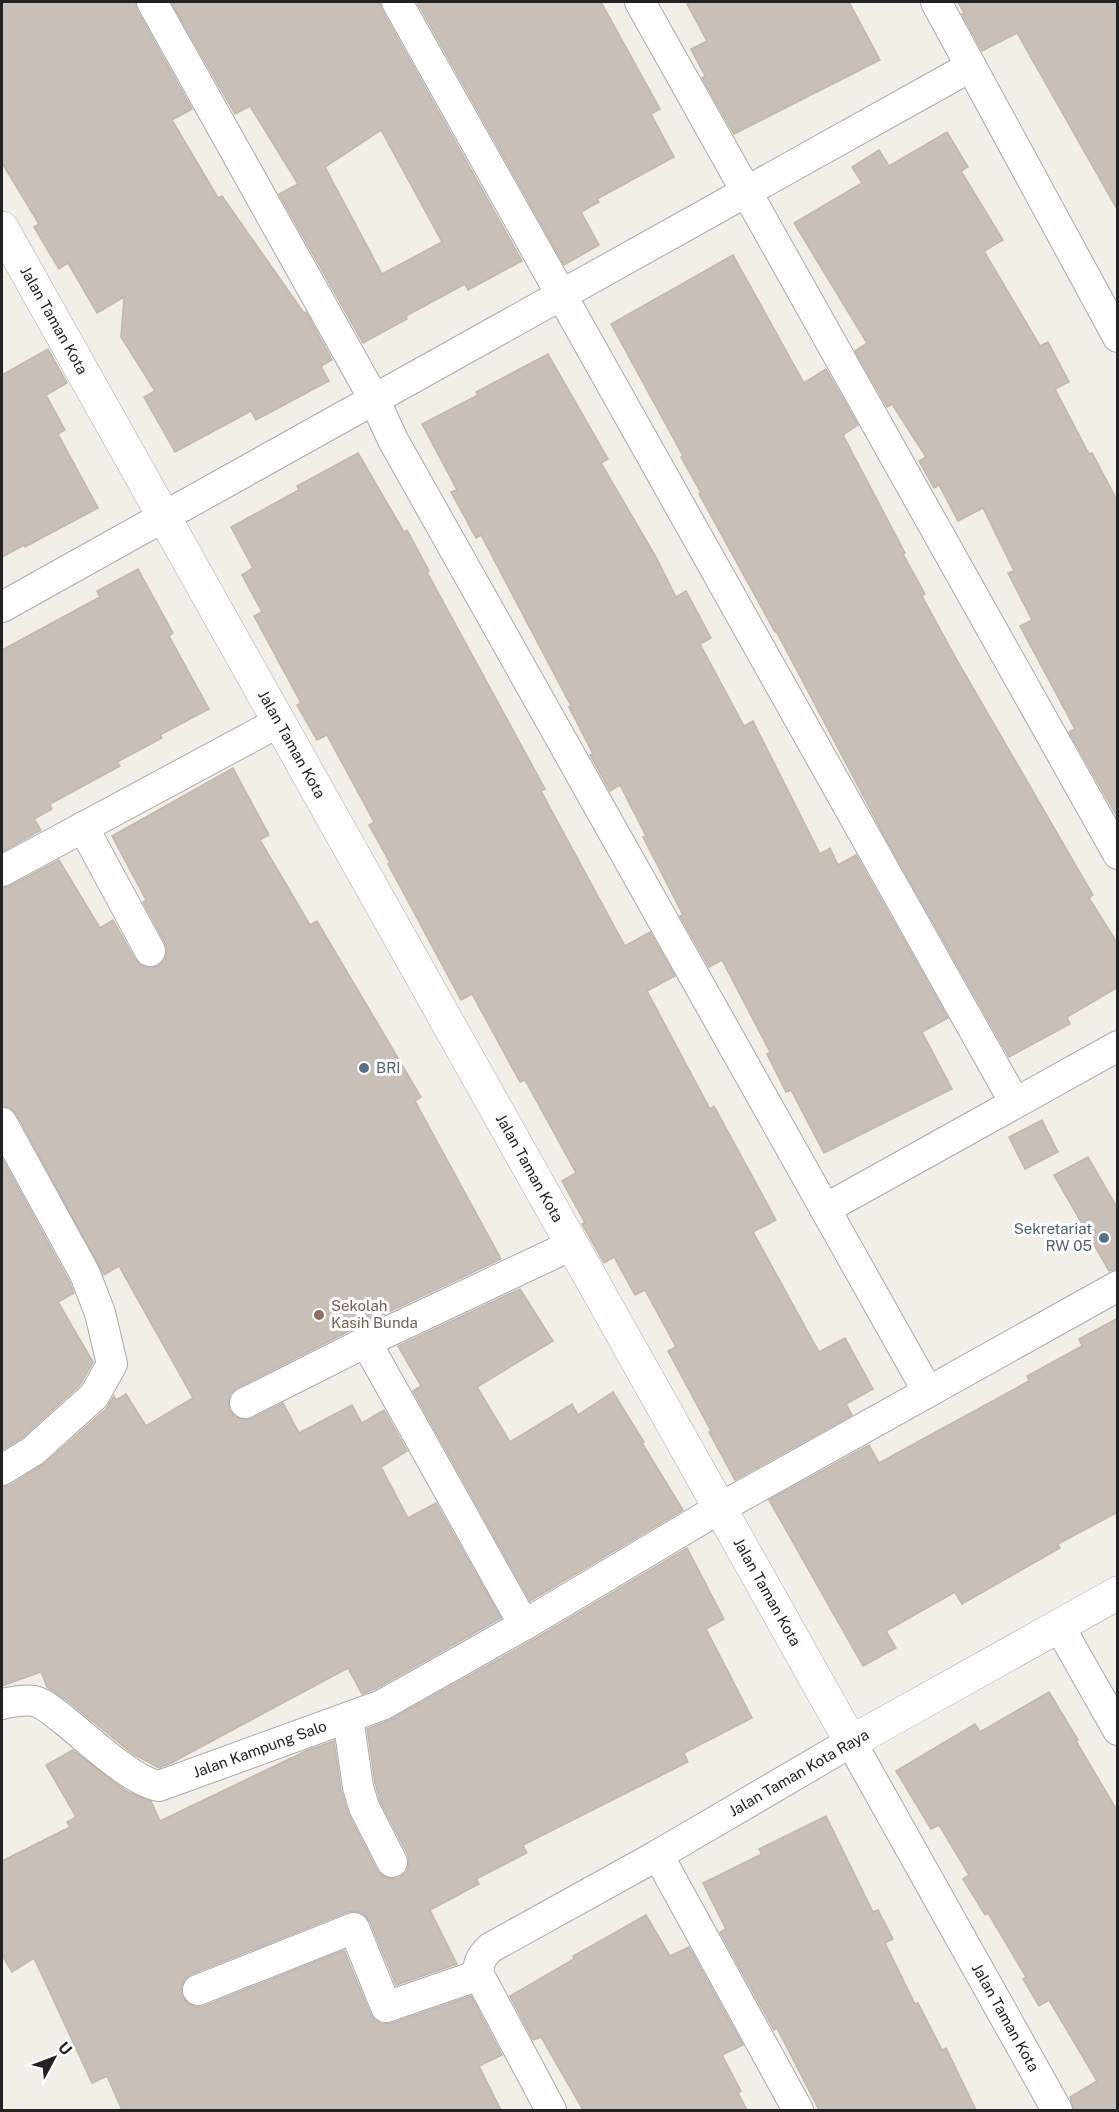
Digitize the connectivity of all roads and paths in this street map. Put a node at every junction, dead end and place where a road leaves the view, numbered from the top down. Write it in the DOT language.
graph roads {
  1 [pos="152,2"];
  2 [pos="397,2"];
  3 [pos="640,2"];
  4 [pos="936,2"];
  5 [pos="970,67"];
  6 [pos="746,192"];
  7 [pos="2,228"];
  8 [pos="562,295"];
  9 [pos="1118,337"];
  10 [pos="374,399"];
  11 [pos="164,517"];
  12 [pos="2,608"];
  13 [pos="279,722"];
  14 [pos="83,827"];
  15 [pos="1118,854"];
  16 [pos="2,871"];
  17 [pos="150,951"];
  18 [pos="1118,1046"];
  19 [pos="1016,1103"];
  20 [pos="2,1123"];
  21 [pos="825,1209"];
  22 [pos="572,1245"];
  23 [pos="1118,1286"];
  24 [pos="366,1342"];
  25 [pos="928,1392"];
  26 [pos="244,1404"];
  27 [pos="2,1470"];
  28 [pos="720,1508"];
  29 [pos="1118,1593"];
  30 [pos="524,1625"];
  31 [pos="1059,1626"];
  32 [pos="2,1704"];
  33 [pos="348,1718"];
  34 [pos="1118,1730"];
  35 [pos="851,1742"];
  36 [pos="658,1855"];
  37 [pos="392,1862"];
  38 [pos="481,1965"];
  39 [pos="198,1990"];
  40 [pos="551,2110"];
  41 [pos="798,2110"];
  42 [pos="1058,2110"];
  1 -- 10 [label="street"];
  2 -- 8 [label="street"];
  3 -- 6 [label="street"];
  4 -- 5 [label="street"];
  5 -- 6 [label="street"];
  5 -- 9 [label="street"];
  6 -- 8 [label="street"];
  6 -- 15 [label="street"];
  7 -- 11 [label="street, Jalan Taman Kota"];
  8 -- 10 [label="street"];
  8 -- 19 [label="street"];
  10 -- 11 [label="street"];
  10 -- 21 [label="street"];
  11 -- 12 [label="street"];
  11 -- 13 [label="street, Jalan Taman Kota"];
  13 -- 14 [label="street"];
  13 -- 22 [label="street, Jalan Taman Kota"];
  14 -- 16 [label="street"];
  14 -- 17 [label="street"];
  18 -- 19 [label="street"];
  19 -- 21 [label="street"];
  20 -- 27 [label="street"];
  21 -- 25 [label="street"];
  22 -- 24 [label="street"];
  22 -- 28 [label="street, Jalan Taman Kota"];
  23 -- 25 [label="street, Jalan Kampung Salo"];
  24 -- 26 [label="street"];
  24 -- 30 [label="street"];
  25 -- 28 [label="street, Jalan Kampung Salo"];
  28 -- 30 [label="street, Jalan Kampung Salo"];
  28 -- 35 [label="street, Jalan Taman Kota"];
  29 -- 31 [label="street, Jalan Taman Kota Raya"];
  30 -- 33 [label="street, Jalan Kampung Salo"];
  31 -- 34 [label="street"];
  31 -- 35 [label="street, Jalan Taman Kota Raya"];
  32 -- 33 [label="street, Jalan Kampung Salo"];
  33 -- 37 [label="street"];
  35 -- 36 [label="street, Jalan Taman Kota Raya"];
  35 -- 42 [label="street, Jalan Taman Kota"];
  36 -- 38 [label="street, Jalan Taman Kota Raya"];
  36 -- 41 [label="street"];
  38 -- 39 [label="street, Jalan Taman Kota Raya"];
  38 -- 40 [label="street"];
}
